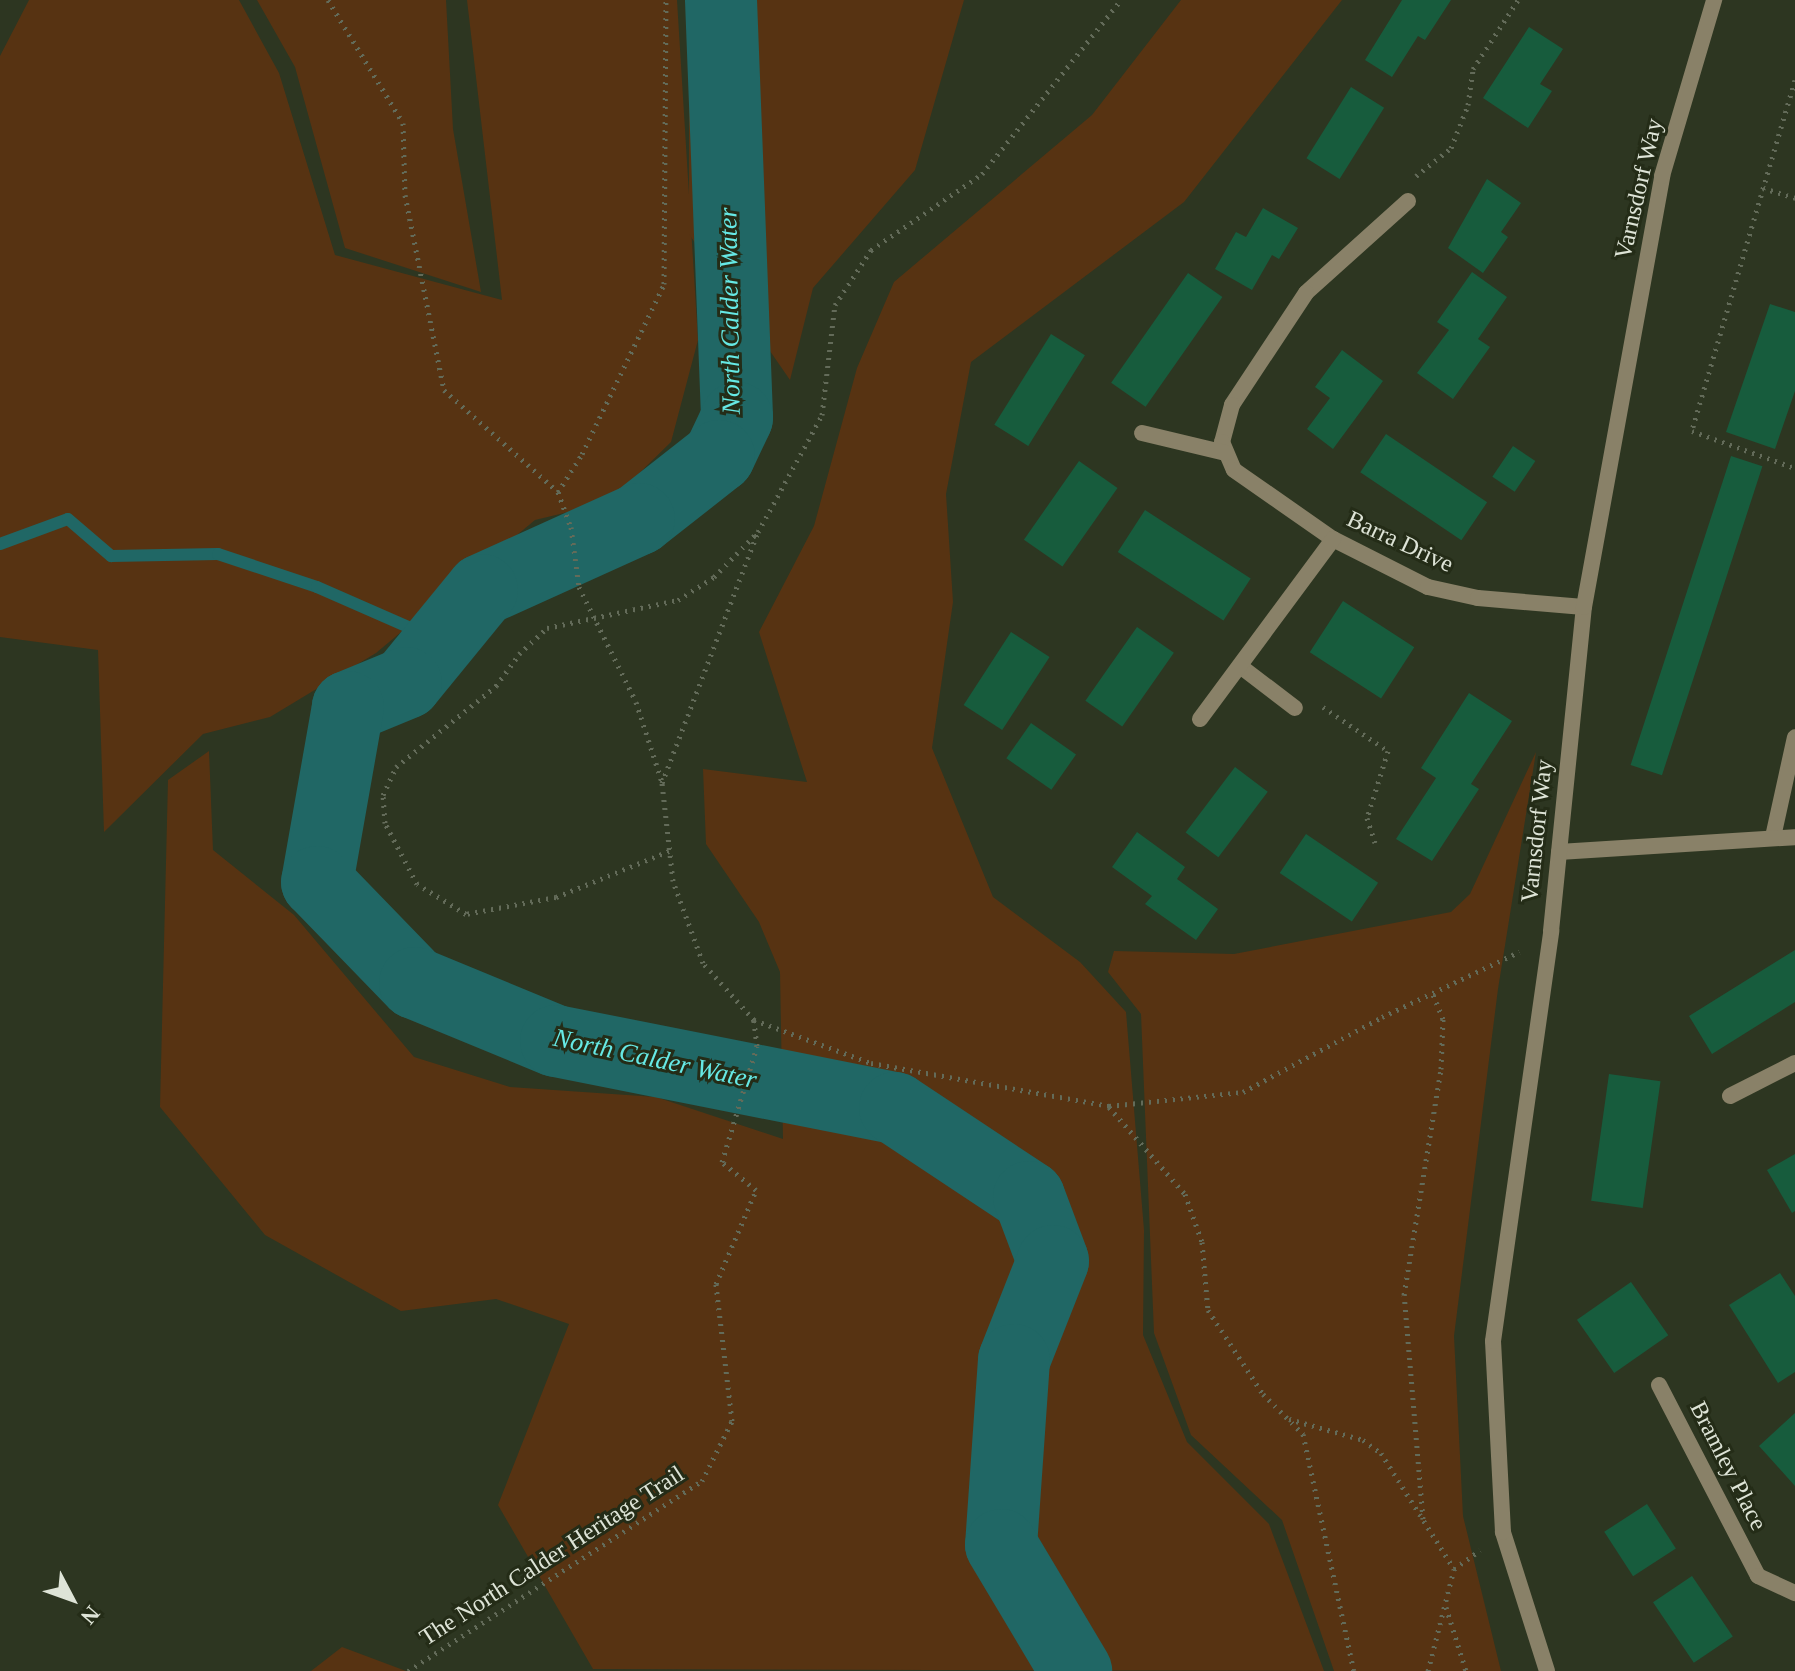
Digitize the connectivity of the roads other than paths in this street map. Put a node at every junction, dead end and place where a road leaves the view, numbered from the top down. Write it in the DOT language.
graph roads {
  1 [pos="1714,0"];
  2 [pos="1408,201"];
  3 [pos="1142,433"];
  4 [pos="1226,453"];
  5 [pos="1333,539"];
  6 [pos="1584,607"];
  7 [pos="1240,666"];
  8 [pos="1295,708"];
  9 [pos="1200,719"];
  10 [pos="1795,737"];
  11 [pos="1773,837"];
  12 [pos="1795,837"];
  13 [pos="1559,852"];
  14 [pos="1795,1063"];
  15 [pos="1730,1096"];
  16 [pos="1659,1385"];
  17 [pos="1795,1593"];
  18 [pos="1547,1671"];
  1 -- 6 [label="street, Varnsdorf Way"];
  2 -- 4 [label="street"];
  3 -- 4 [label="street"];
  4 -- 5 [label="street, Barra Drive"];
  5 -- 6 [label="street, Barra Drive"];
  5 -- 7 [label="street"];
  6 -- 13 [label="street, Varnsdorf Way"];
  7 -- 8 [label="street"];
  7 -- 9 [label="street"];
  10 -- 11 [label="street"];
  11 -- 12 [label="street"];
  11 -- 13 [label="street"];
  13 -- 18 [label="street, Varnsdorf Way"];
  14 -- 15 [label="street"];
  16 -- 17 [label="street, Bramley Place"];
}
